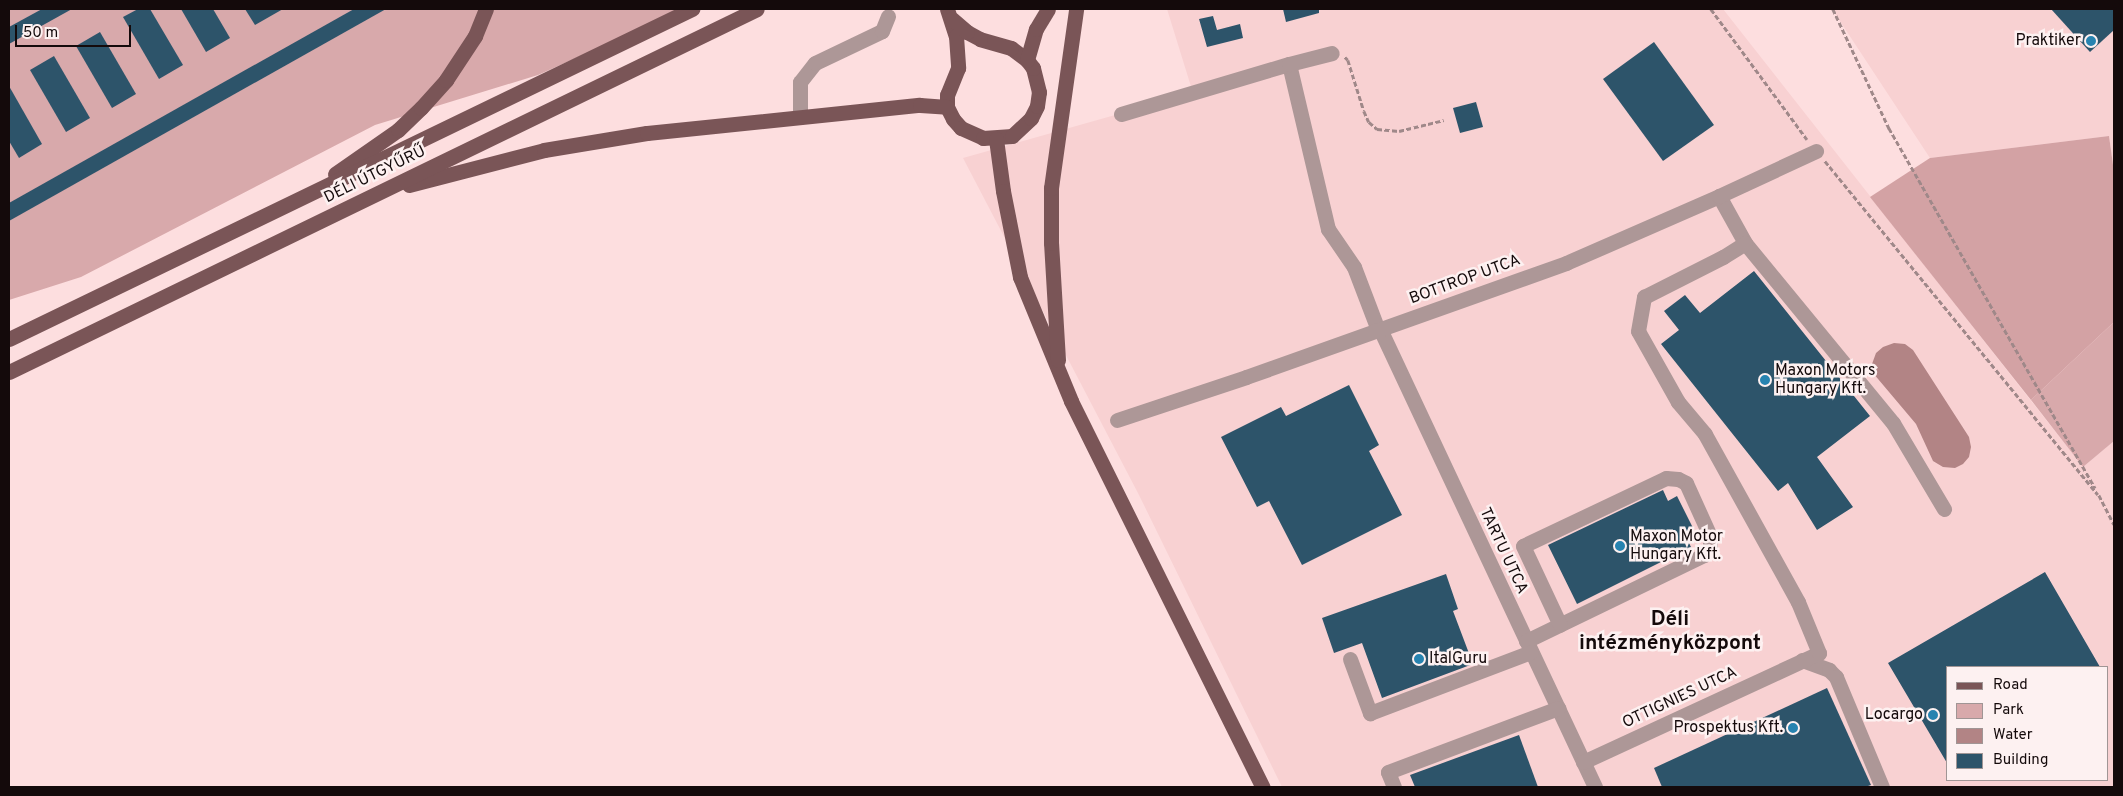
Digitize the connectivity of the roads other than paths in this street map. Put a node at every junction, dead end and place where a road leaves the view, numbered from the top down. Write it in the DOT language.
graph roads {
  1 [pos="486,9"];
  2 [pos="692,9"];
  3 [pos="758,9"];
  4 [pos="1048,9"];
  5 [pos="1076,9"];
  6 [pos="949,14"];
  7 [pos="888,16"];
  8 [pos="1332,53"];
  9 [pos="1027,60"];
  10 [pos="1289,64"];
  11 [pos="947,107"];
  12 [pos="1121,114"];
  13 [pos="800,117"];
  14 [pos="996,139"];
  15 [pos="1816,151"];
  16 [pos="307,194"];
  17 [pos="375,194"];
  18 [pos="1719,196"];
  19 [pos="1745,243"];
  20 [pos="1379,330"];
  21 [pos="9,339"];
  22 [pos="1059,369"];
  23 [pos="9,372"];
  24 [pos="1117,420"];
  25 [pos="1944,509"];
  26 [pos="1560,625"];
  27 [pos="1529,647"];
  28 [pos="1350,659"];
  29 [pos="1802,660"];
  30 [pos="1558,708"];
  31 [pos="1583,762"];
  32 [pos="1263,787"];
  33 [pos="1394,787"];
  34 [pos="1595,787"];
  35 [pos="1882,787"];
  1 -- 16 [label="main road"];
  2 -- 16 [label="main road, DÉLI ÚTGYŰRŰ"];
  3 -- 17 [label="main road, DÉLI ÚTGYŰRŰ"];
  4 -- 9 [label="main road"];
  5 -- 22 [label="main road"];
  6 -- 9 [label="main road"];
  6 -- 11 [label="main road"];
  7 -- 13 [label="street"];
  8 -- 10 [label="street"];
  9 -- 14 [label="main road"];
  10 -- 12 [label="street"];
  10 -- 20 [label="street, TARTU UTCA"];
  11 -- 13 [label="main road"];
  11 -- 14 [label="main road"];
  13 -- 17 [label="main road"];
  14 -- 22 [label="main road"];
  15 -- 18 [label="street, BOTTROP UTCA"];
  16 -- 21 [label="main road, DÉLI ÚTGYŰRŰ"];
  17 -- 23 [label="main road, DÉLI ÚTGYŰRŰ"];
  18 -- 19 [label="street"];
  18 -- 20 [label="street, BOTTROP UTCA"];
  19 -- 25 [label="street"];
  19 -- 29 [label="street, OTTIGNIES UTCA"];
  20 -- 24 [label="street, BOTTROP UTCA"];
  20 -- 27 [label="street, TARTU UTCA"];
  22 -- 32 [label="main road"];
  26 -- 26 [label="street"];
  26 -- 27 [label="street"];
  27 -- 28 [label="street"];
  27 -- 30 [label="street, TARTU UTCA"];
  29 -- 31 [label="street, OTTIGNIES UTCA"];
  29 -- 35 [label="street"];
  30 -- 31 [label="street, TARTU UTCA"];
  30 -- 33 [label="street"];
  31 -- 34 [label="street, TARTU UTCA"];
}
